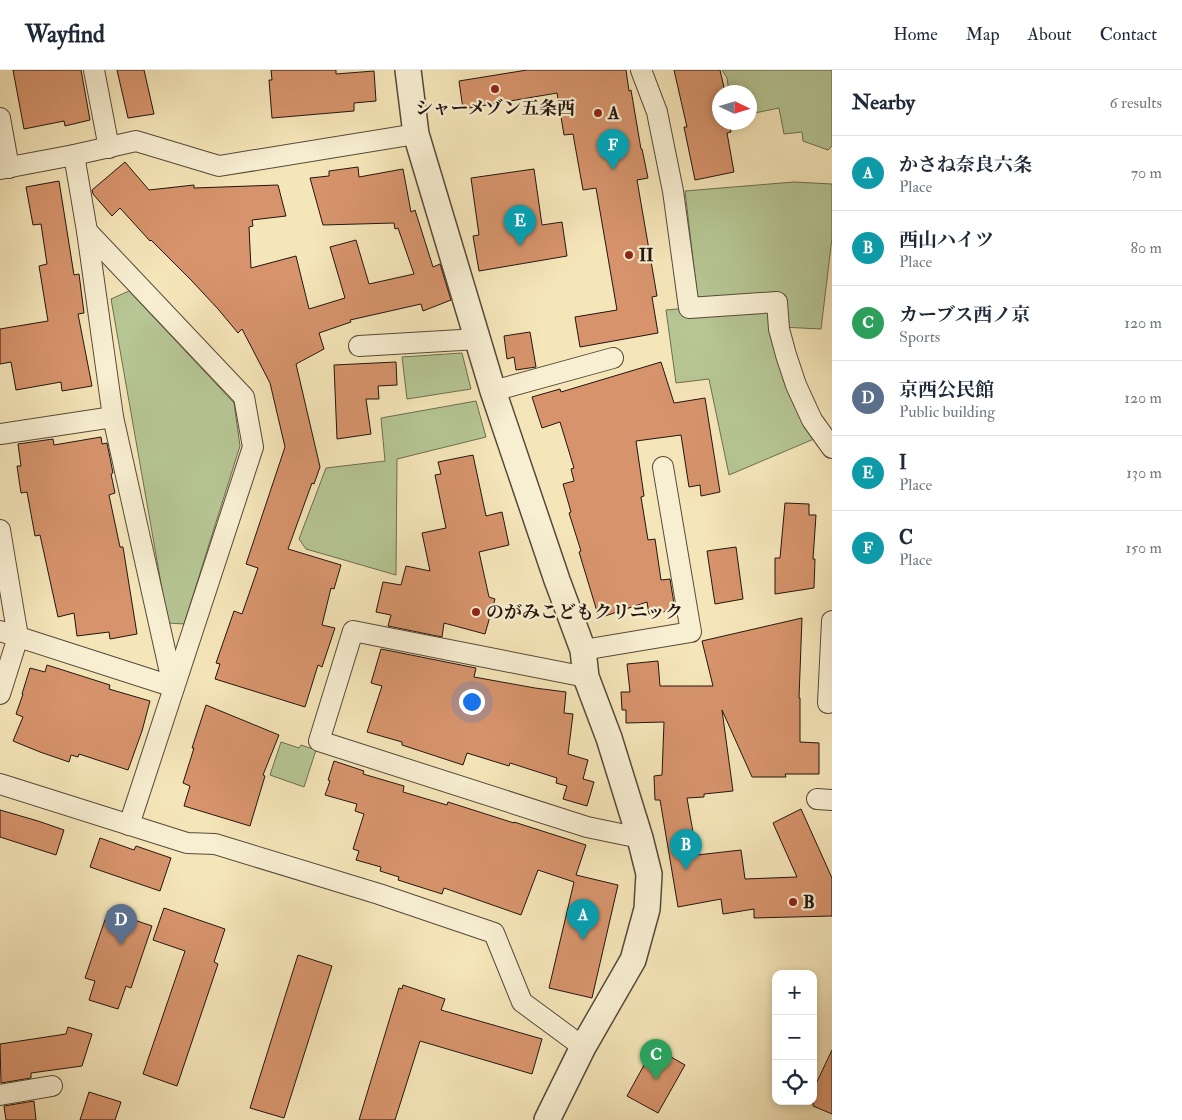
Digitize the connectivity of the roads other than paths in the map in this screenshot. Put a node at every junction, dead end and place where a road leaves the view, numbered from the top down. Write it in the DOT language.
graph roads {
  1 [pos="94,70"];
  2 [pos="408,70"];
  3 [pos="641,70"];
  4 [pos="0,118"];
  5 [pos="416,134"];
  6 [pos="109,148"];
  7 [pos="74,155"];
  8 [pos="5,169"];
  9 [pos="87,231"];
  10 [pos="478,339"];
  11 [pos="359,346"];
  12 [pos="613,358"];
  13 [pos="493,391"];
  14 [pos="113,417"];
  15 [pos="0,434"];
  16 [pos="832,448"];
  17 [pos="663,467"];
  18 [pos="0,530"];
  19 [pos="832,621"];
  20 [pos="9,634"];
  21 [pos="583,650"];
  22 [pos="586,677"];
  23 [pos="174,687"];
  24 [pos="0,694"];
  25 [pos="828,703"];
  26 [pos="0,784"];
  27 [pos="128,825"];
  28 [pos="640,838"];
  29 [pos="583,1047"];
  30 [pos="52,1086"];
  31 [pos="0,1095"];
  32 [pos="547,1120"];
  1 -- 6 [label="street"];
  2 -- 5 [label="street"];
  3 -- 16 [label="street"];
  4 -- 8 [label="street"];
  5 -- 6 [label="street"];
  5 -- 10 [label="street"];
  6 -- 7 [label="street"];
  7 -- 8 [label="street"];
  7 -- 9 [label="street"];
  9 -- 14 [label="street"];
  9 -- 23 [label="street"];
  10 -- 11 [label="street"];
  10 -- 13 [label="street"];
  12 -- 13 [label="street"];
  13 -- 21 [label="street"];
  14 -- 15 [label="street"];
  14 -- 23 [label="street"];
  17 -- 21 [label="street"];
  18 -- 20 [label="street"];
  19 -- 25 [label="street"];
  20 -- 23 [label="street"];
  20 -- 24 [label="street"];
  21 -- 22 [label="street"];
  22 -- 28 [label="street"];
  22 -- 28 [label="street"];
  23 -- 27 [label="street"];
  26 -- 27 [label="street"];
  27 -- 29 [label="street"];
  28 -- 29 [label="street"];
  29 -- 32 [label="street"];
  30 -- 31 [label="street"];
}
